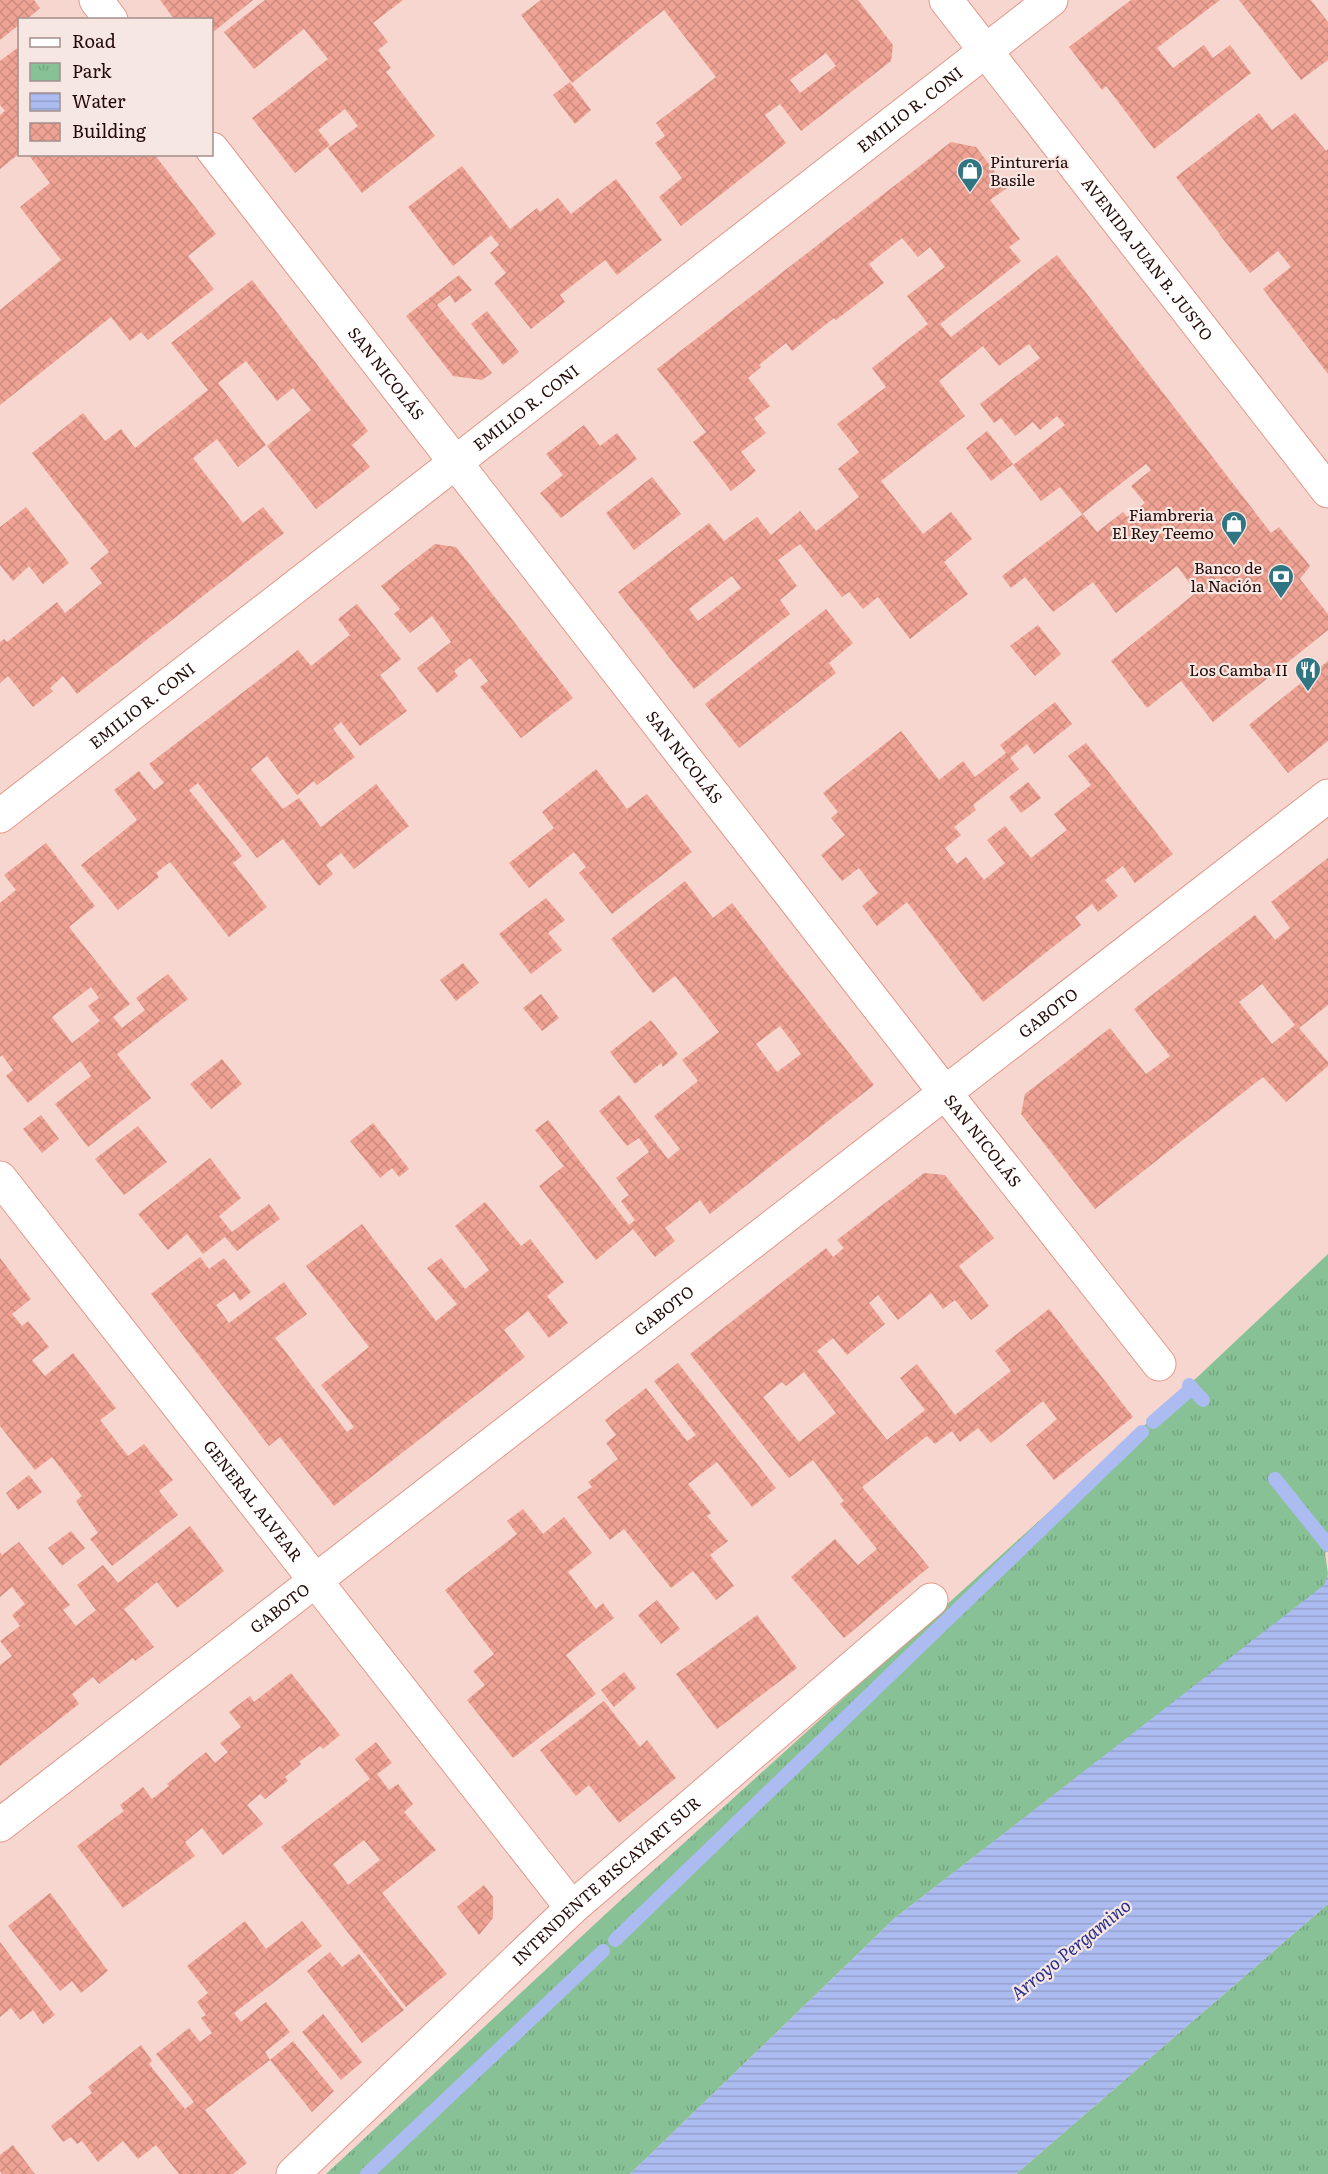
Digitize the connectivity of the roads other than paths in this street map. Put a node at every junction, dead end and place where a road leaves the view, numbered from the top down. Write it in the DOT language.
graph roads {
  1 [pos="96,0"];
  2 [pos="946,0"];
  3 [pos="1052,0"];
  4 [pos="110,18"];
  5 [pos="986,51"];
  6 [pos="213,150"];
  7 [pos="455,462"];
  8 [pos="1328,491"];
  9 [pos="1328,796"];
  10 [pos="0,816"];
  11 [pos="946,1094"];
  12 [pos="0,1178"];
  13 [pos="1159,1364"];
  14 [pos="316,1582"];
  15 [pos="930,1600"];
  16 [pos="0,1825"];
  17 [pos="572,1908"];
  18 [pos="293,2174"];
  1 -- 4 [label="street"];
  2 -- 5 [label="street, AVENIDA JUAN B. JUSTO"];
  3 -- 5 [label="street, EMILIO R. CONI"];
  5 -- 7 [label="street, EMILIO R. CONI"];
  5 -- 8 [label="street, AVENIDA JUAN B. JUSTO"];
  6 -- 7 [label="street, SAN NICOLÁS"];
  7 -- 10 [label="street, EMILIO R. CONI"];
  7 -- 11 [label="street, SAN NICOLÁS"];
  9 -- 11 [label="street, GABOTO"];
  11 -- 13 [label="street, SAN NICOLÁS"];
  11 -- 14 [label="street, GABOTO"];
  12 -- 14 [label="street, GENERAL ALVEAR"];
  14 -- 16 [label="street, GABOTO"];
  14 -- 17 [label="street, GENERAL ALVEAR"];
  15 -- 17 [label="street, INTENDENTE BISCAYART SUR"];
  17 -- 18 [label="street, INTENDENTE BISCAYART SUR"];
}
